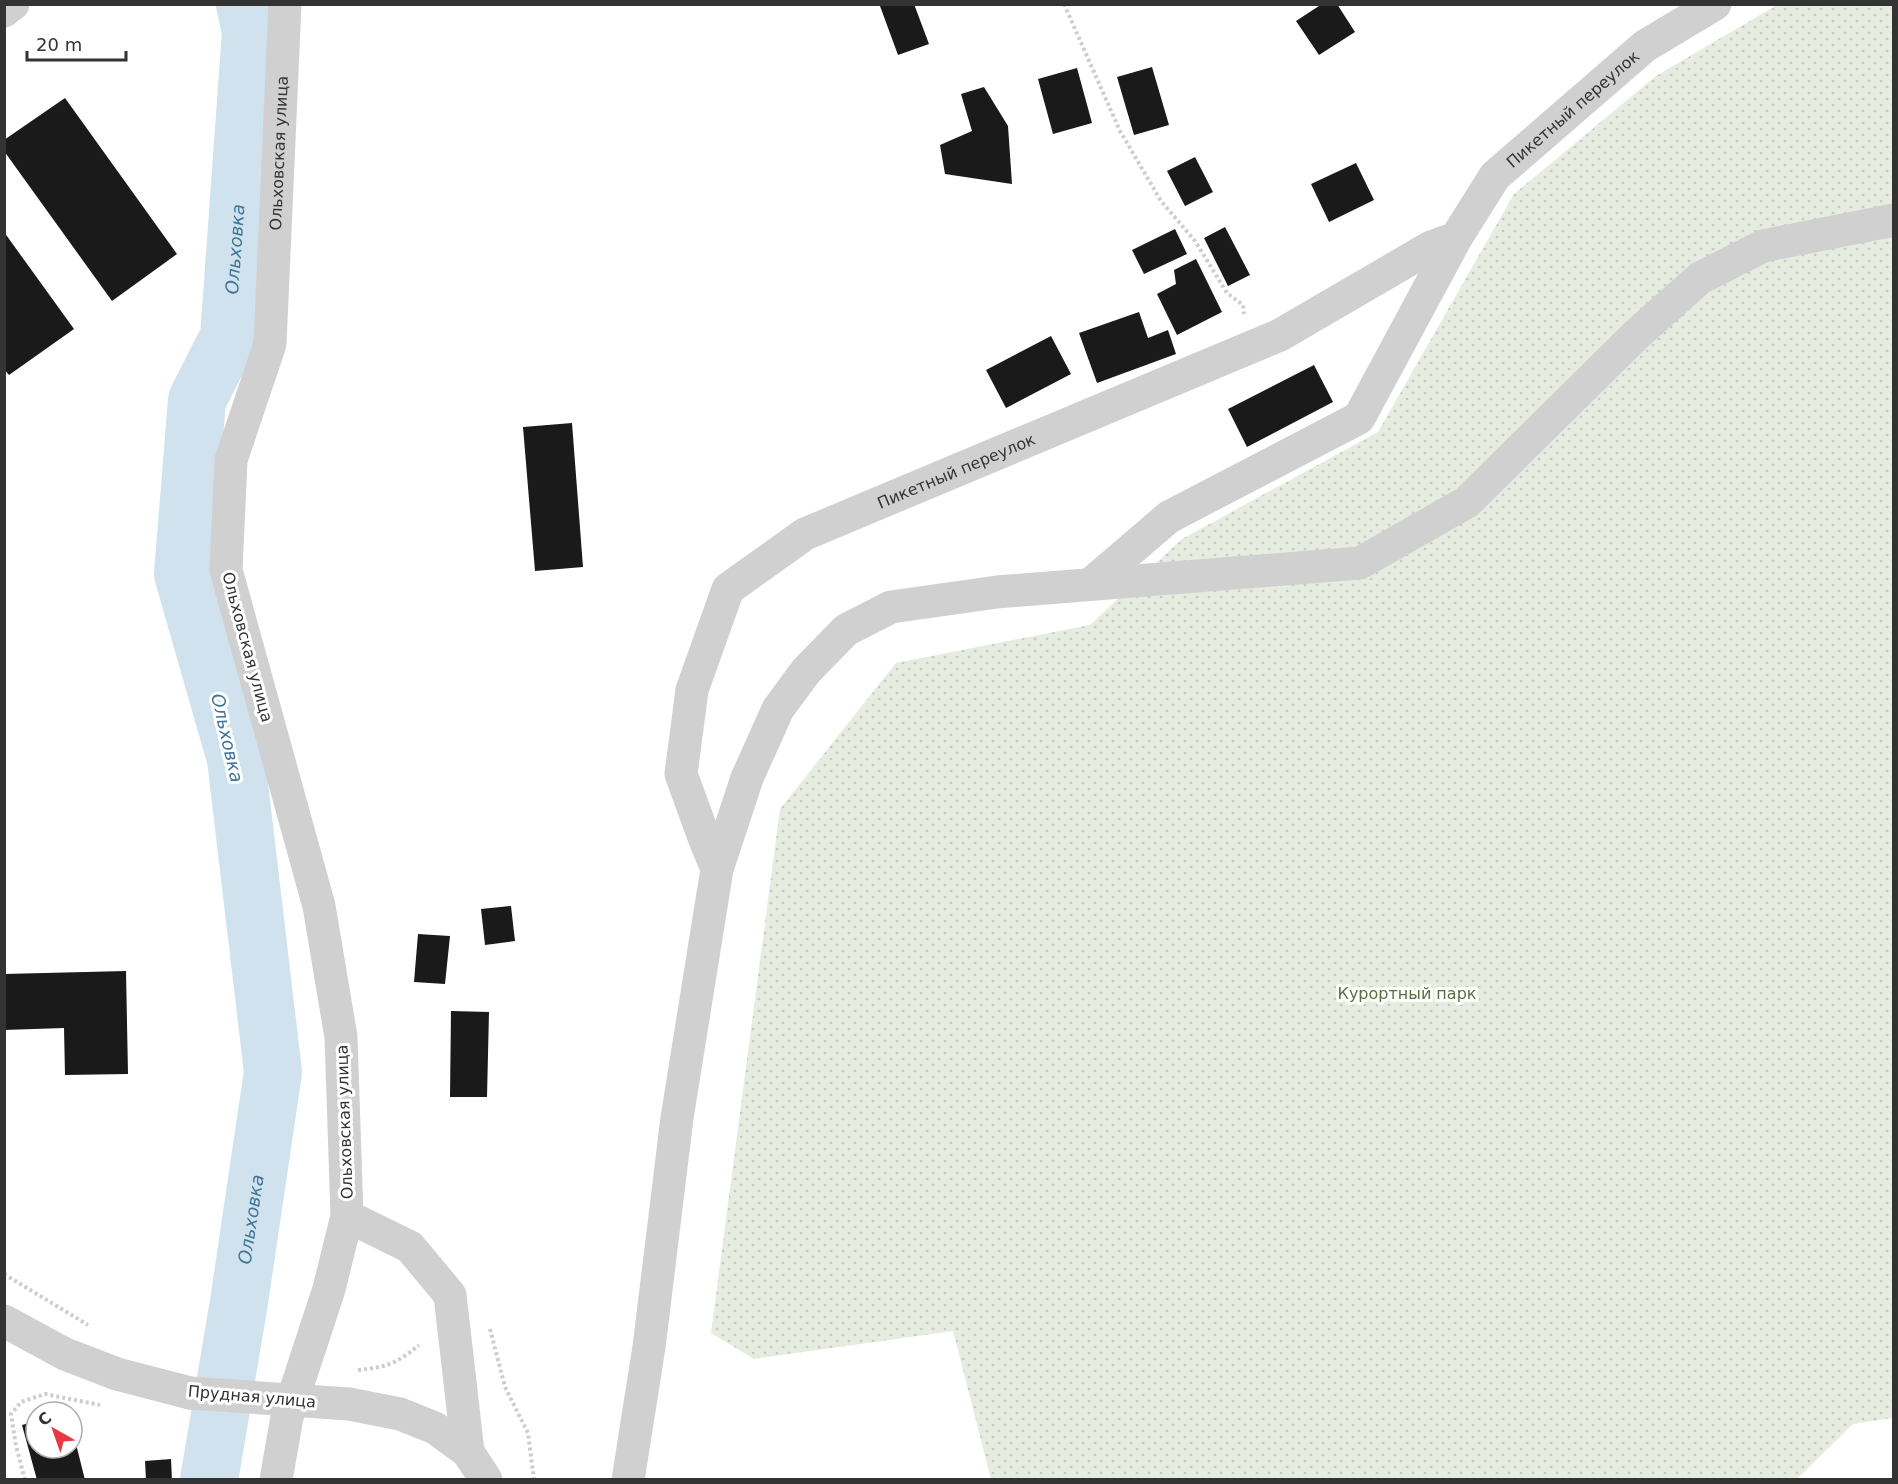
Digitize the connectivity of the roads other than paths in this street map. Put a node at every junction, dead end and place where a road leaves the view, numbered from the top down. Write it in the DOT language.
graph roads {
  1 [pos="13,4"];
  2 [pos="285,4"];
  3 [pos="1715,4"];
  4 [pos="4,11"];
  5 [pos="1893,220"];
  6 [pos="1456,238"];
  7 [pos="1092,583"];
  8 [pos="717,869"];
  9 [pos="347,1216"];
  10 [pos="4,1321"];
  11 [pos="468,1452"];
  12 [pos="276,1479"];
  13 [pos="486,1479"];
  14 [pos="628,1479"];
  1 -- 4 [label="street"];
  2 -- 9 [label="street, Ольховская улица"];
  3 -- 6 [label="street, Пикетный переулок"];
  5 -- 7 [label="street"];
  6 -- 7 [label="street, Пикетный переулок"];
  6 -- 8 [label="street, Пикетный переулок"];
  7 -- 8 [label="street"];
  8 -- 14 [label="street"];
  9 -- 11 [label="street, Ольховская улица"];
  9 -- 12 [label="street, Ольховская улица"];
  10 -- 11 [label="street, Прудная улица, bridge"];
  11 -- 13 [label="street, Прудная улица"];
}
